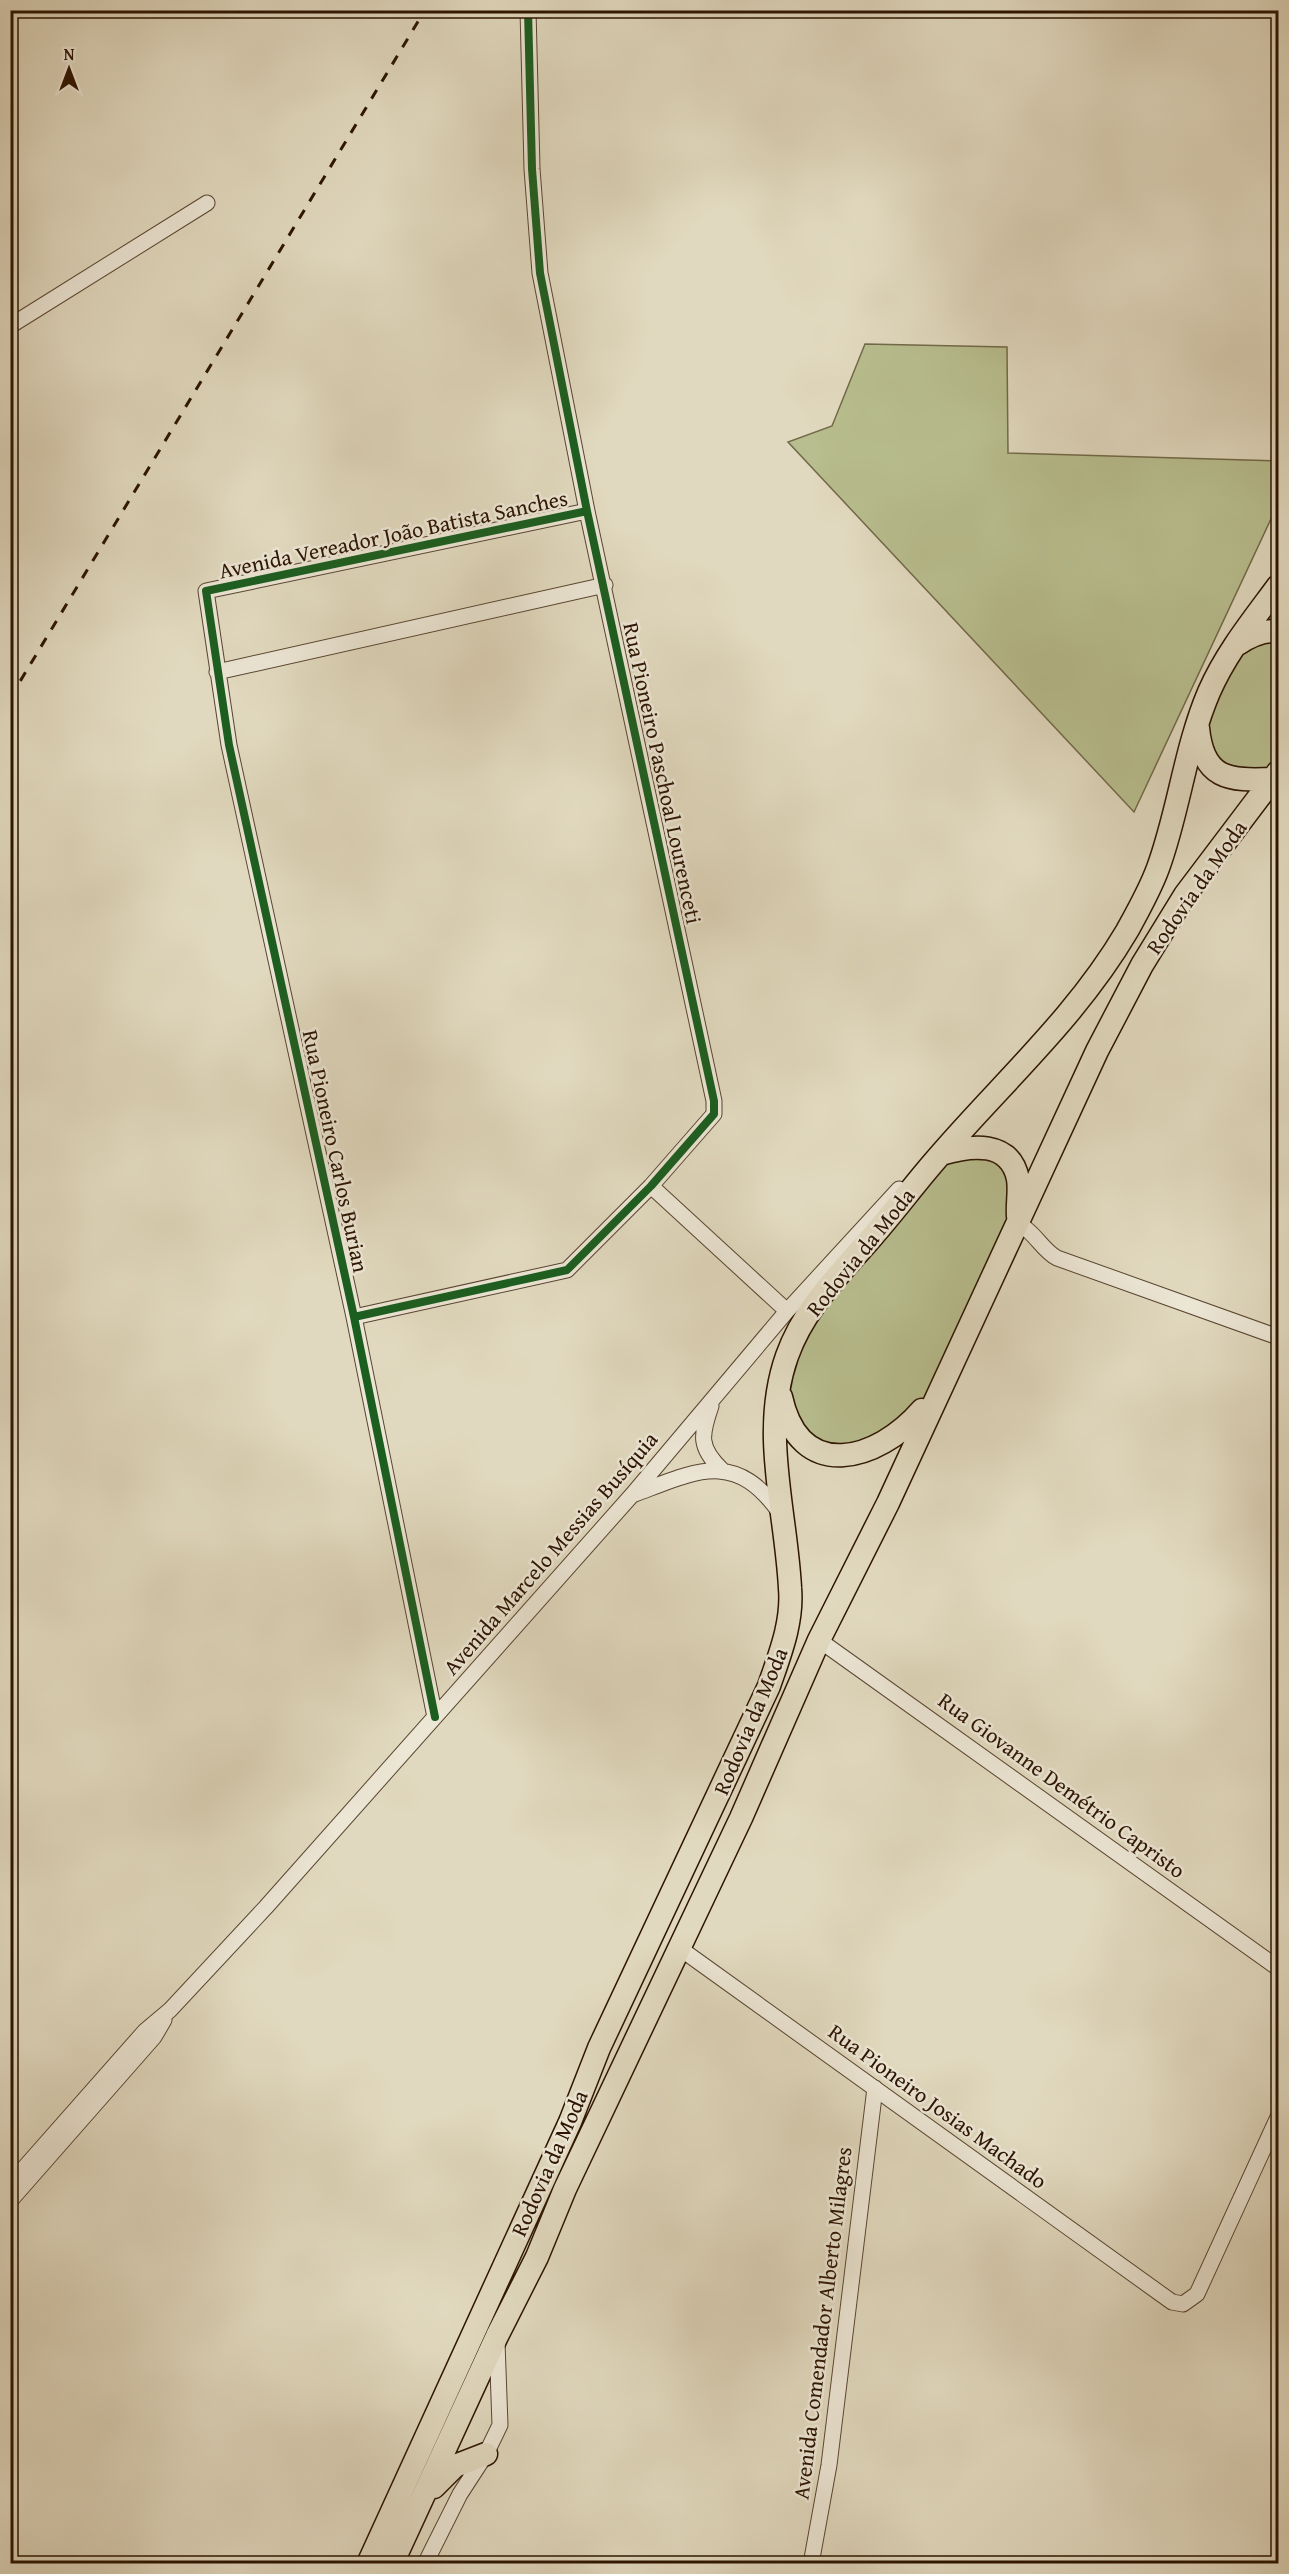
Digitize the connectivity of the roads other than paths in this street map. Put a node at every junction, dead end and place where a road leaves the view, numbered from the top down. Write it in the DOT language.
graph roads {
  1 [pos="528,10"];
  2 [pos="207,203"];
  3 [pos="10,326"];
  4 [pos="587,511"];
  5 [pos="605,585"];
  6 [pos="1278,586"];
  7 [pos="206,591"];
  8 [pos="1278,631"];
  9 [pos="1232,648"];
  10 [pos="218,672"];
  11 [pos="1197,723"];
  12 [pos="1277,775"];
  13 [pos="940,1154"];
  14 [pos="651,1186"];
  15 [pos="1019,1224"];
  16 [pos="787,1311"];
  17 [pos="354,1317"];
  18 [pos="1278,1337"];
  19 [pos="778,1383"];
  20 [pos="936,1393"];
  21 [pos="714,1398"];
  22 [pos="722,1470"];
  23 [pos="632,1495"];
  24 [pos="781,1514"];
  25 [pos="819,1640"];
  26 [pos="435,1717"];
  27 [pos="678,1947"];
  28 [pos="1278,1968"];
  29 [pos="875,2088"];
  30 [pos="1278,2117"];
  31 [pos="63,2134"];
  32 [pos="10,2184"];
  33 [pos="10,2201"];
  34 [pos="496,2336"];
  35 [pos="486,2454"];
  36 [pos="419,2505"];
  37 [pos="368,2564"];
  38 [pos="392,2564"];
  39 [pos="425,2564"];
  40 [pos="810,2564"];
  1 -- 4 [label="street, Rua Pioneiro Paschoal Lourenceti"];
  2 -- 3 [label="street"];
  4 -- 5 [label="street, Rua Pioneiro Paschoal Lourenceti"];
  4 -- 7 [label="street, Avenida Vereador João Batista Sanches"];
  5 -- 10 [label="street"];
  5 -- 14 [label="street, Rua Pioneiro Paschoal Lourenceti"];
  6 -- 9 [label="highway"];
  7 -- 10 [label="street, Rua Pioneiro Carlos Burian"];
  8 -- 9 [label="highway"];
  9 -- 11 [label="highway, Rodovia da Moda"];
  10 -- 17 [label="street, Rua Pioneiro Carlos Burian"];
  11 -- 12 [label="highway"];
  11 -- 13 [label="highway, Rodovia da Moda"];
  12 -- 15 [label="highway, Rodovia da Moda"];
  13 -- 15 [label="highway"];
  13 -- 16 [label="street, Avenida Marcelo Messias Busíquia"];
  13 -- 19 [label="highway, Rodovia da Moda"];
  14 -- 16 [label="street"];
  14 -- 17 [label="street, Rua Pioneiro Paschoal Lourenceti"];
  15 -- 18 [label="street"];
  15 -- 20 [label="highway, Rodovia da Moda"];
  16 -- 21 [label="street, Avenida Marcelo Messias Busíquia"];
  17 -- 26 [label="street, Rua Pioneiro Carlos Burian"];
  19 -- 20 [label="highway"];
  19 -- 24 [label="highway, Rodovia da Moda"];
  20 -- 25 [label="highway, Rodovia da Moda"];
  21 -- 22 [label="street"];
  21 -- 23 [label="street, Avenida Marcelo Messias Busíquia"];
  22 -- 23 [label="street"];
  22 -- 24 [label="street"];
  23 -- 26 [label="street, Avenida Marcelo Messias Busíquia"];
  24 -- 37 [label="highway, Rodovia da Moda"];
  25 -- 27 [label="highway, Rodovia da Moda"];
  25 -- 28 [label="street, Rua Giovanne Demétrio Capristo"];
  26 -- 31 [label="street, Avenida Marcelo Messias Busíquia"];
  27 -- 29 [label="street, Rua Pioneiro Josias Machado"];
  27 -- 34 [label="highway, Rodovia da Moda"];
  29 -- 30 [label="street, Rua Pioneiro Josias Machado"];
  29 -- 40 [label="street, Avenida Comendador Alberto Milagres"];
  31 -- 32 [label="street, Avenida Marcelo Messias Busíquia"];
  31 -- 33 [label="street, Avenida Marcelo Messias Busíquia"];
  34 -- 35 [label="street"];
  34 -- 36 [label="highway, Rodovia da Moda"];
  35 -- 36 [label="highway"];
  35 -- 39 [label="street"];
  36 -- 38 [label="highway, Rodovia da Moda"];
}
